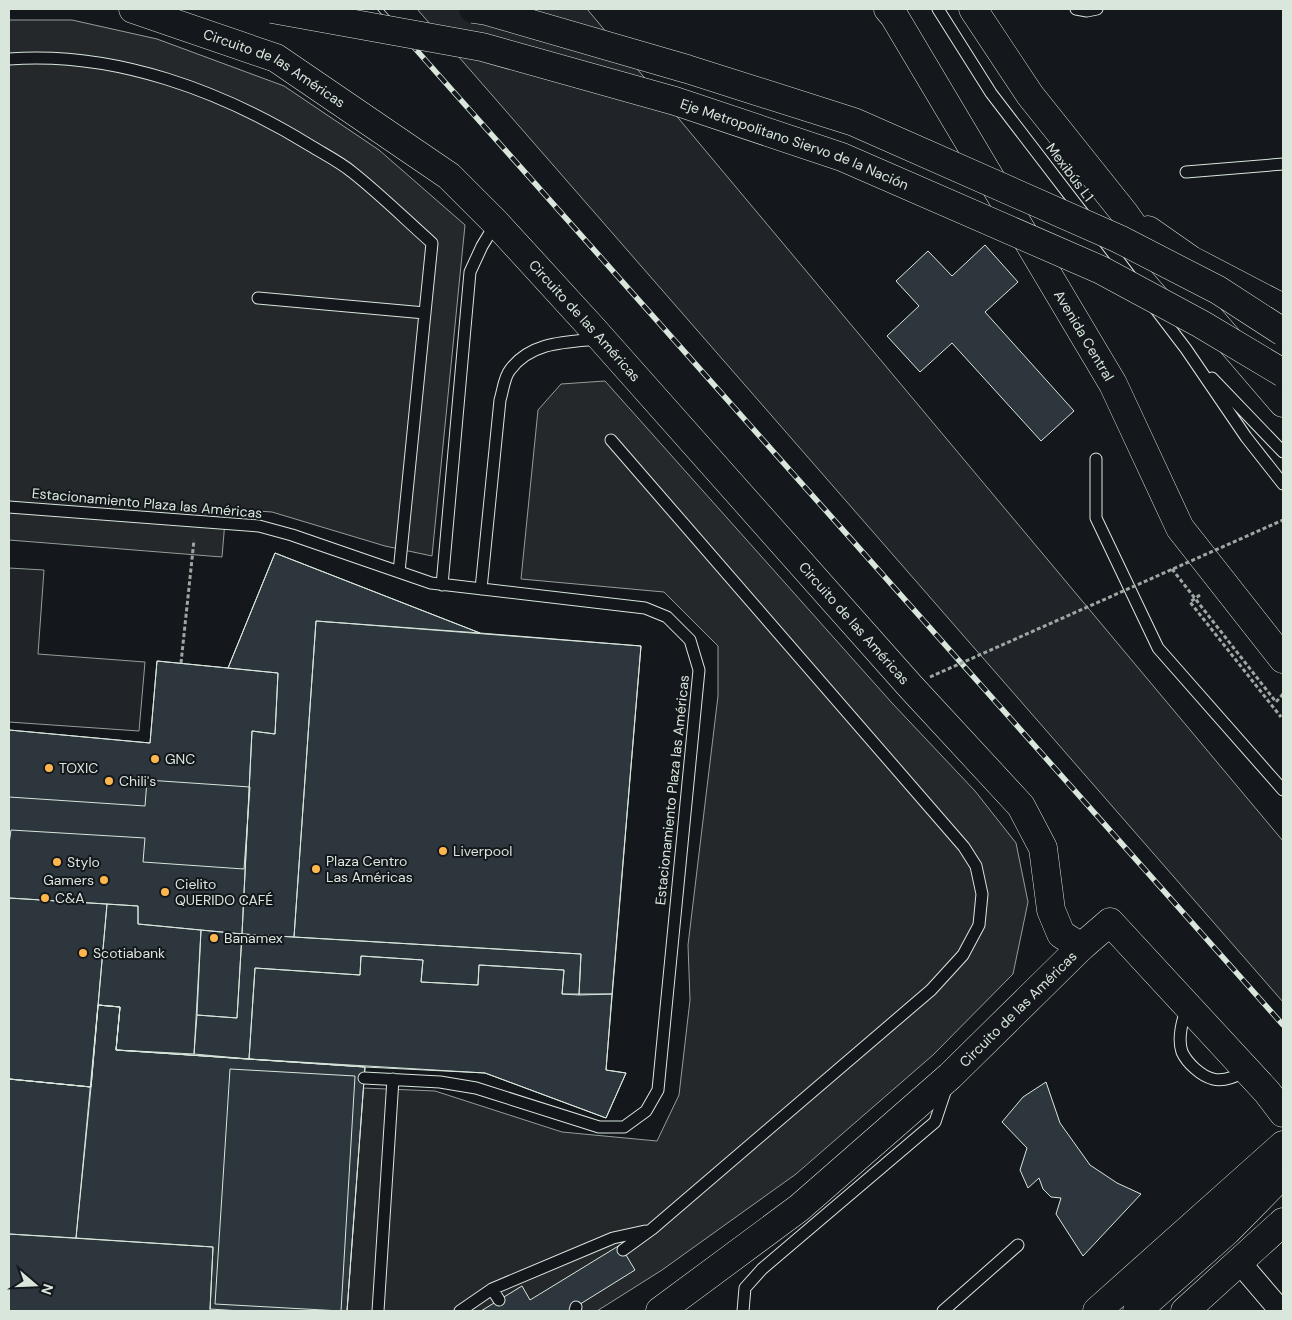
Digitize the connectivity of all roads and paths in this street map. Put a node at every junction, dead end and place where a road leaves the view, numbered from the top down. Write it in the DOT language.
graph roads {
  1 [pos="133,9"];
  2 [pos="272,9"];
  3 [pos="473,9"];
  4 [pos="888,9"];
  5 [pos="938,9"];
  6 [pos="973,9"];
  7 [pos="1076,9"];
  8 [pos="1096,9"];
  9 [pos="9,58"];
  10 [pos="1283,164"];
  11 [pos="1186,172"];
  12 [pos="1125,214"];
  13 [pos="496,223"];
  14 [pos="258,298"];
  15 [pos="1283,308"];
  16 [pos="425,312"];
  17 [pos="1283,332"];
  18 [pos="602,339"];
  19 [pos="1186,349"];
  20 [pos="1283,357"];
  21 [pos="1270,372"];
  22 [pos="1283,403"];
  23 [pos="611,440"];
  24 [pos="1283,452"];
  25 [pos="1096,459"];
  26 [pos="1283,484"];
  27 [pos="9,507"];
  28 [pos="1283,520"];
  29 [pos="196,521"];
  30 [pos="1172,569"];
  31 [pos="399,572"];
  32 [pos="442,585"];
  33 [pos="480,589"];
  34 [pos="1205,591"];
  35 [pos="1283,660"];
  36 [pos="181,663"];
  37 [pos="930,677"];
  38 [pos="1283,694"];
  39 [pos="1281,717"];
  40 [pos="1283,790"];
  41 [pos="1081,947"];
  42 [pos="1187,1006"];
  43 [pos="1246,1071"];
  44 [pos="950,1076"];
  45 [pos="364,1078"];
  46 [pos="393,1079"];
  47 [pos="1283,1113"];
  48 [pos="1283,1145"];
  49 [pos="1283,1174"];
  50 [pos="1283,1222"];
  51 [pos="652,1229"];
  52 [pos="1018,1245"];
  53 [pos="623,1250"];
  54 [pos="1240,1263"];
  55 [pos="492,1289"];
  56 [pos="499,1300"];
  57 [pos="378,1311"];
  58 [pos="460,1311"];
  59 [pos="660,1311"];
  60 [pos="743,1311"];
  61 [pos="943,1311"];
  62 [pos="1097,1311"];
  63 [pos="1137,1311"];
  64 [pos="1185,1311"];
  65 [pos="1280,1311"];
  1 -- 13 [label="main road, Circuito de las Américas"];
  2 -- 21 [label="main road, Eje Metropolitano Siervo de la Nación, bridge"];
  3 -- 17 [label="main road, bridge"];
  4 -- 35 [label="main road, Avenida Central"];
  5 -- 19 [label="lane, Mexibús L1"];
  6 -- 12 [label="main road"];
  7 -- 8 [label="lane"];
  9 -- 16 [label="lane"];
  10 -- 11 [label="lane"];
  12 -- 15 [label="main road"];
  12 -- 21 [label="main road"];
  13 -- 18 [label="main road, Circuito de las Américas"];
  13 -- 32 [label="lane"];
  14 -- 16 [label="lane"];
  16 -- 31 [label="lane"];
  18 -- 33 [label="lane"];
  18 -- 41 [label="main road, Circuito de las Américas"];
  19 -- 24 [label="lane, Mexibús L1"];
  19 -- 26 [label="lane, Mexibús L1"];
  20 -- 21 [label="main road"];
  21 -- 22 [label="main road"];
  23 -- 51 [label="lane"];
  25 -- 40 [label="lane"];
  27 -- 29 [label="lane, Estacionamiento Plaza las Américas"];
  28 -- 30 [label="path, bridge"];
  29 -- 31 [label="lane, Estacionamiento Plaza las Américas"];
  29 -- 36 [label="path"];
  30 -- 37 [label="path, bridge"];
  30 -- 38 [label="path, bridge"];
  31 -- 32 [label="lane, Estacionamiento Plaza las Américas"];
  32 -- 33 [label="lane, Estacionamiento Plaza las Américas"];
  33 -- 46 [label="lane, Estacionamiento Plaza las Américas"];
  34 -- 39 [label="path"];
  41 -- 42 [label="main road"];
  41 -- 44 [label="main road, Circuito de las Américas"];
  42 -- 43 [label="main road"];
  42 -- 43 [label="lane"];
  43 -- 47 [label="main road"];
  44 -- 59 [label="main road, Circuito de las Américas"];
  44 -- 60 [label="lane"];
  45 -- 46 [label="lane, Estacionamiento Plaza las Américas"];
  46 -- 57 [label="lane"];
  48 -- 62 [label="main road"];
  49 -- 63 [label="main road"];
  50 -- 54 [label="main road"];
  51 -- 53 [label="lane"];
  51 -- 55 [label="lane"];
  52 -- 61 [label="lane"];
  54 -- 64 [label="main road"];
  54 -- 65 [label="street"];
  55 -- 56 [label="lane"];
  55 -- 58 [label="lane"];
}
